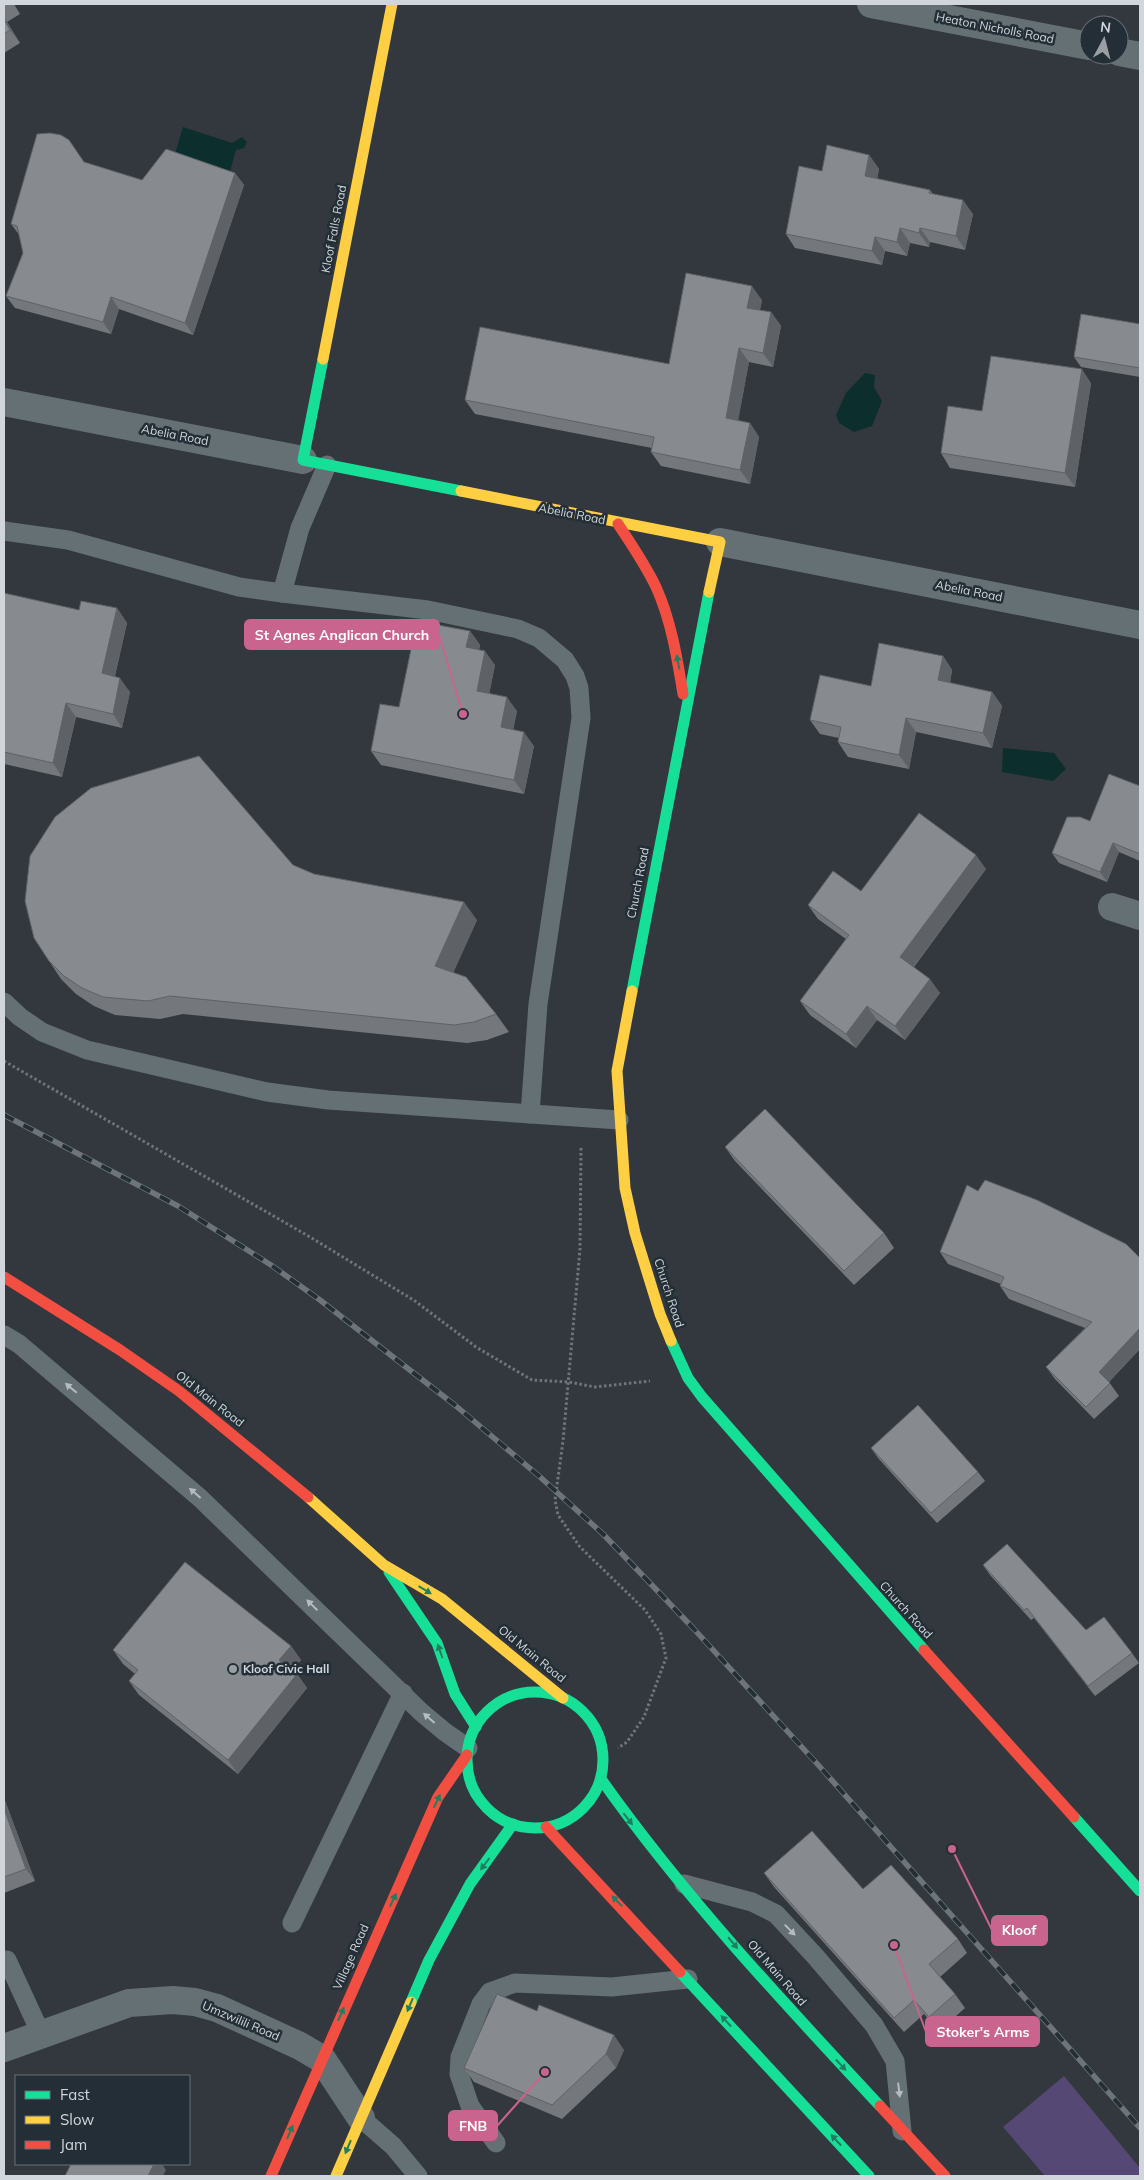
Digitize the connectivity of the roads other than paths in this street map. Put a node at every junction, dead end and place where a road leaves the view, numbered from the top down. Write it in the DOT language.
graph roads {
  1 [pos="392,4"];
  2 [pos="871,4"];
  3 [pos="1079,44"];
  4 [pos="4,402"];
  5 [pos="315,462"];
  6 [pos="618,524"];
  7 [pos="4,530"];
  8 [pos="720,542"];
  9 [pos="282,594"];
  10 [pos="1140,625"];
  11 [pos="685,710"];
  12 [pos="1112,907"];
  13 [pos="1140,916"];
  14 [pos="4,1002"];
  15 [pos="530,1114"];
  16 [pos="619,1120"];
  17 [pos="4,1277"];
  18 [pos="4,1335"];
  19 [pos="384,1565"];
  20 [pos="403,1694"];
  21 [pos="563,1698"];
  22 [pos="476,1726"];
  23 [pos="467,1751"];
  24 [pos="601,1779"];
  25 [pos="513,1824"];
  26 [pos="546,1827"];
  27 [pos="684,1884"];
  28 [pos="1140,1890"];
  29 [pos="292,1923"];
  30 [pos="7,1960"];
  31 [pos="688,1979"];
  32 [pos="41,2034"];
  33 [pos="4,2048"];
  34 [pos="322,2059"];
  35 [pos="361,2118"];
  36 [pos="902,2131"];
  37 [pos="496,2143"];
  38 [pos="271,2176"];
  39 [pos="336,2176"];
  40 [pos="418,2176"];
  41 [pos="869,2176"];
  42 [pos="945,2176"];
  1 -- 5 [label="main road, Kloof Falls Road"];
  2 -- 3 [label="street, Heaton Nicholls Road"];
  4 -- 5 [label="street, Abelia Road"];
  5 -- 6 [label="main road, Abelia Road"];
  5 -- 9 [label="lane"];
  6 -- 8 [label="main road, Abelia Road"];
  11 -- 6 [label="main road, one-way"];
  7 -- 9 [label="lane"];
  8 -- 10 [label="street, Abelia Road"];
  8 -- 11 [label="main road, Church Road"];
  9 -- 15 [label="lane"];
  11 -- 16 [label="main road, Church Road"];
  12 -- 13 [label="street"];
  14 -- 15 [label="lane"];
  15 -- 16 [label="lane"];
  16 -- 28 [label="main road, Church Road"];
  17 -- 19 [label="main road, Old Main Road"];
  20 -- 18 [label="lane, one-way"];
  19 -- 21 [label="main road, Old Main Road, one-way"];
  22 -- 19 [label="main road, Old Main Road, one-way"];
  23 -- 20 [label="lane, one-way"];
  20 -- 29 [label="lane"];
  21 -- 22 [label="main road"];
  21 -- 24 [label="main road"];
  22 -- 23 [label="main road"];
  23 -- 25 [label="main road"];
  34 -- 23 [label="main road, Village Road, one-way"];
  24 -- 26 [label="main road"];
  24 -- 27 [label="main road, Old Main Road, one-way"];
  25 -- 26 [label="main road"];
  25 -- 35 [label="main road, one-way"];
  31 -- 26 [label="main road, one-way"];
  27 -- 36 [label="main road, Old Main Road, one-way"];
  27 -- 36 [label="lane, one-way"];
  30 -- 32 [label="lane"];
  31 -- 37 [label="lane"];
  41 -- 31 [label="main road, one-way"];
  32 -- 33 [label="street, Umzwilili Road"];
  32 -- 34 [label="street, Umzwilili Road"];
  34 -- 35 [label="street, Umzwilili Road"];
  38 -- 34 [label="main road, Village Road, one-way"];
  35 -- 39 [label="main road, one-way"];
  35 -- 40 [label="lane"];
  36 -- 42 [label="main road, Old Main Road"];
}
